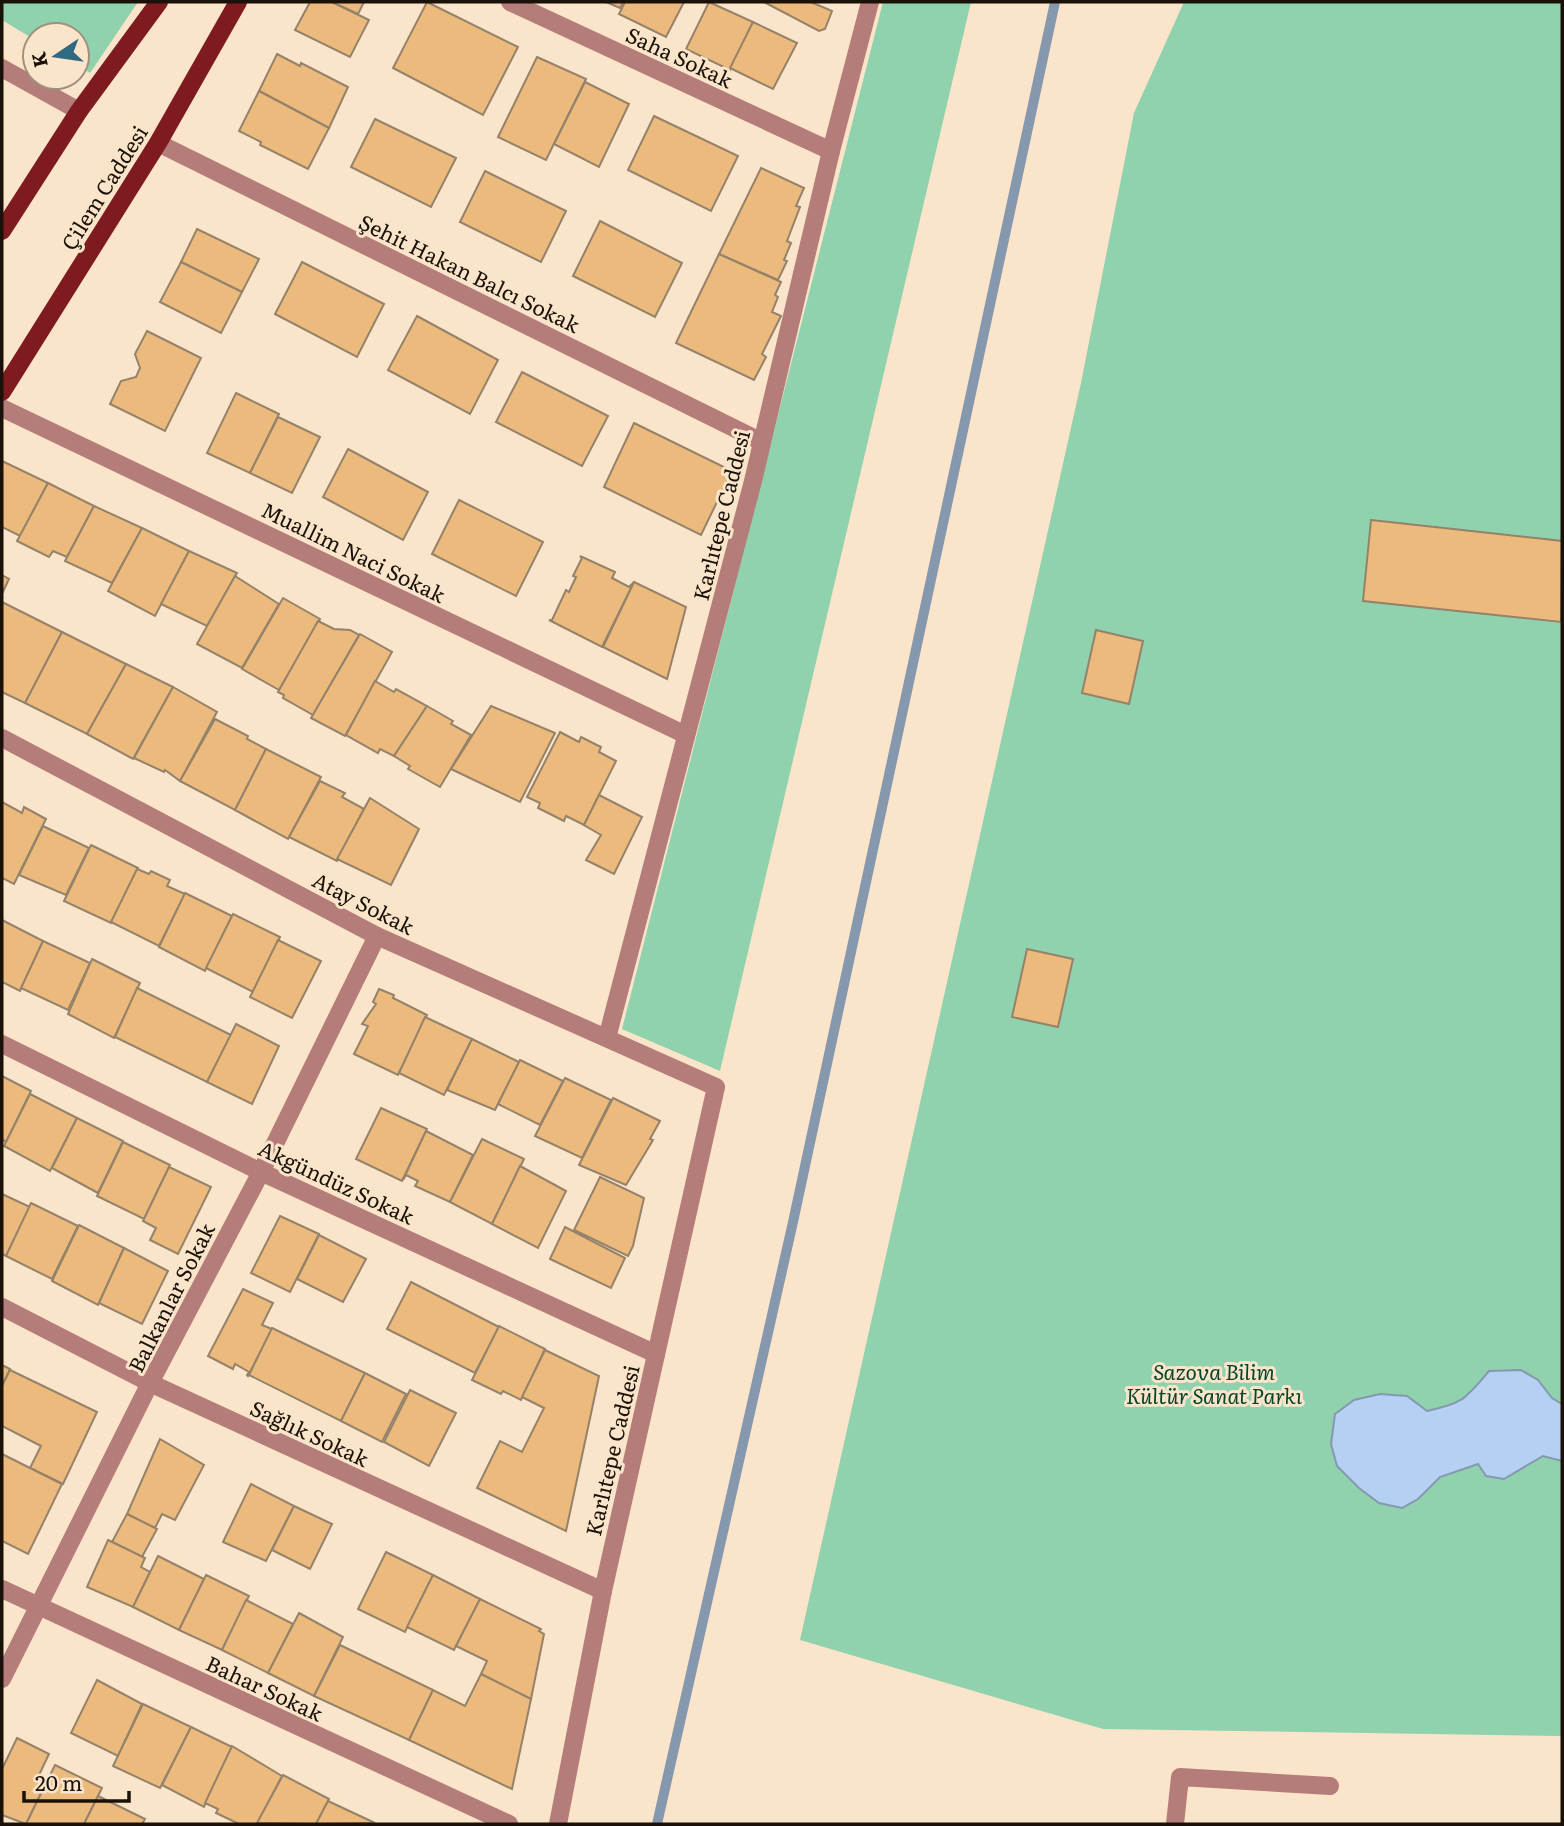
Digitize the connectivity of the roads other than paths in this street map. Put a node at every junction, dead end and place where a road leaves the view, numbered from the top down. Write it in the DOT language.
graph roads {
  1 [pos="159,2"];
  2 [pos="238,2"];
  3 [pos="510,2"];
  4 [pos="870,2"];
  5 [pos="2,68"];
  6 [pos="79,111"];
  7 [pos="158,142"];
  8 [pos="831,151"];
  9 [pos="2,231"];
  10 [pos="2,392"];
  11 [pos="2,408"];
  12 [pos="762,442"];
  13 [pos="686,735"];
  14 [pos="2,738"];
  15 [pos="377,936"];
  16 [pos="607,1038"];
  17 [pos="2,1044"];
  18 [pos="716,1087"];
  19 [pos="261,1172"];
  20 [pos="2,1307"];
  21 [pos="656,1354"];
  22 [pos="150,1383"];
  23 [pos="2,1589"];
  24 [pos="603,1591"];
  25 [pos="39,1608"];
  26 [pos="2,1679"];
  27 [pos="1330,1786"];
  28 [pos="509,1824"];
  29 [pos="558,1824"];
  30 [pos="1175,1824"];
  1 -- 6 [label="main road"];
  2 -- 7 [label="main road, Çilem Caddesi"];
  3 -- 8 [label="street, Saha Sokak"];
  4 -- 8 [label="street, Karlıtepe Caddesi"];
  5 -- 6 [label="street"];
  6 -- 9 [label="main road"];
  7 -- 10 [label="main road, Çilem Caddesi"];
  7 -- 12 [label="street, Şehit Hakan Balcı Sokak"];
  8 -- 12 [label="street, Karlıtepe Caddesi"];
  11 -- 13 [label="street, Muallim Naci Sokak"];
  12 -- 13 [label="street, Karlıtepe Caddesi"];
  13 -- 16 [label="street, Karlıtepe Caddesi"];
  14 -- 15 [label="street, Atay Sokak"];
  15 -- 16 [label="street, Atay Sokak"];
  15 -- 19 [label="street, Balkanlar Sokak"];
  16 -- 18 [label="street, Atay Sokak"];
  17 -- 19 [label="street, Akgündüz Sokak"];
  18 -- 21 [label="street, Karlıtepe Caddesi"];
  19 -- 21 [label="street, Akgündüz Sokak"];
  19 -- 22 [label="street, Balkanlar Sokak"];
  20 -- 22 [label="street, Sağlık Sokak"];
  21 -- 24 [label="street, Karlıtepe Caddesi"];
  22 -- 24 [label="street, Sağlık Sokak"];
  22 -- 25 [label="street, Balkanlar Sokak"];
  23 -- 25 [label="street, Bahar Sokak"];
  24 -- 29 [label="street, Karlıtepe Caddesi"];
  25 -- 26 [label="street, Balkanlar Sokak"];
  25 -- 28 [label="street, Bahar Sokak"];
  27 -- 30 [label="street"];
}
